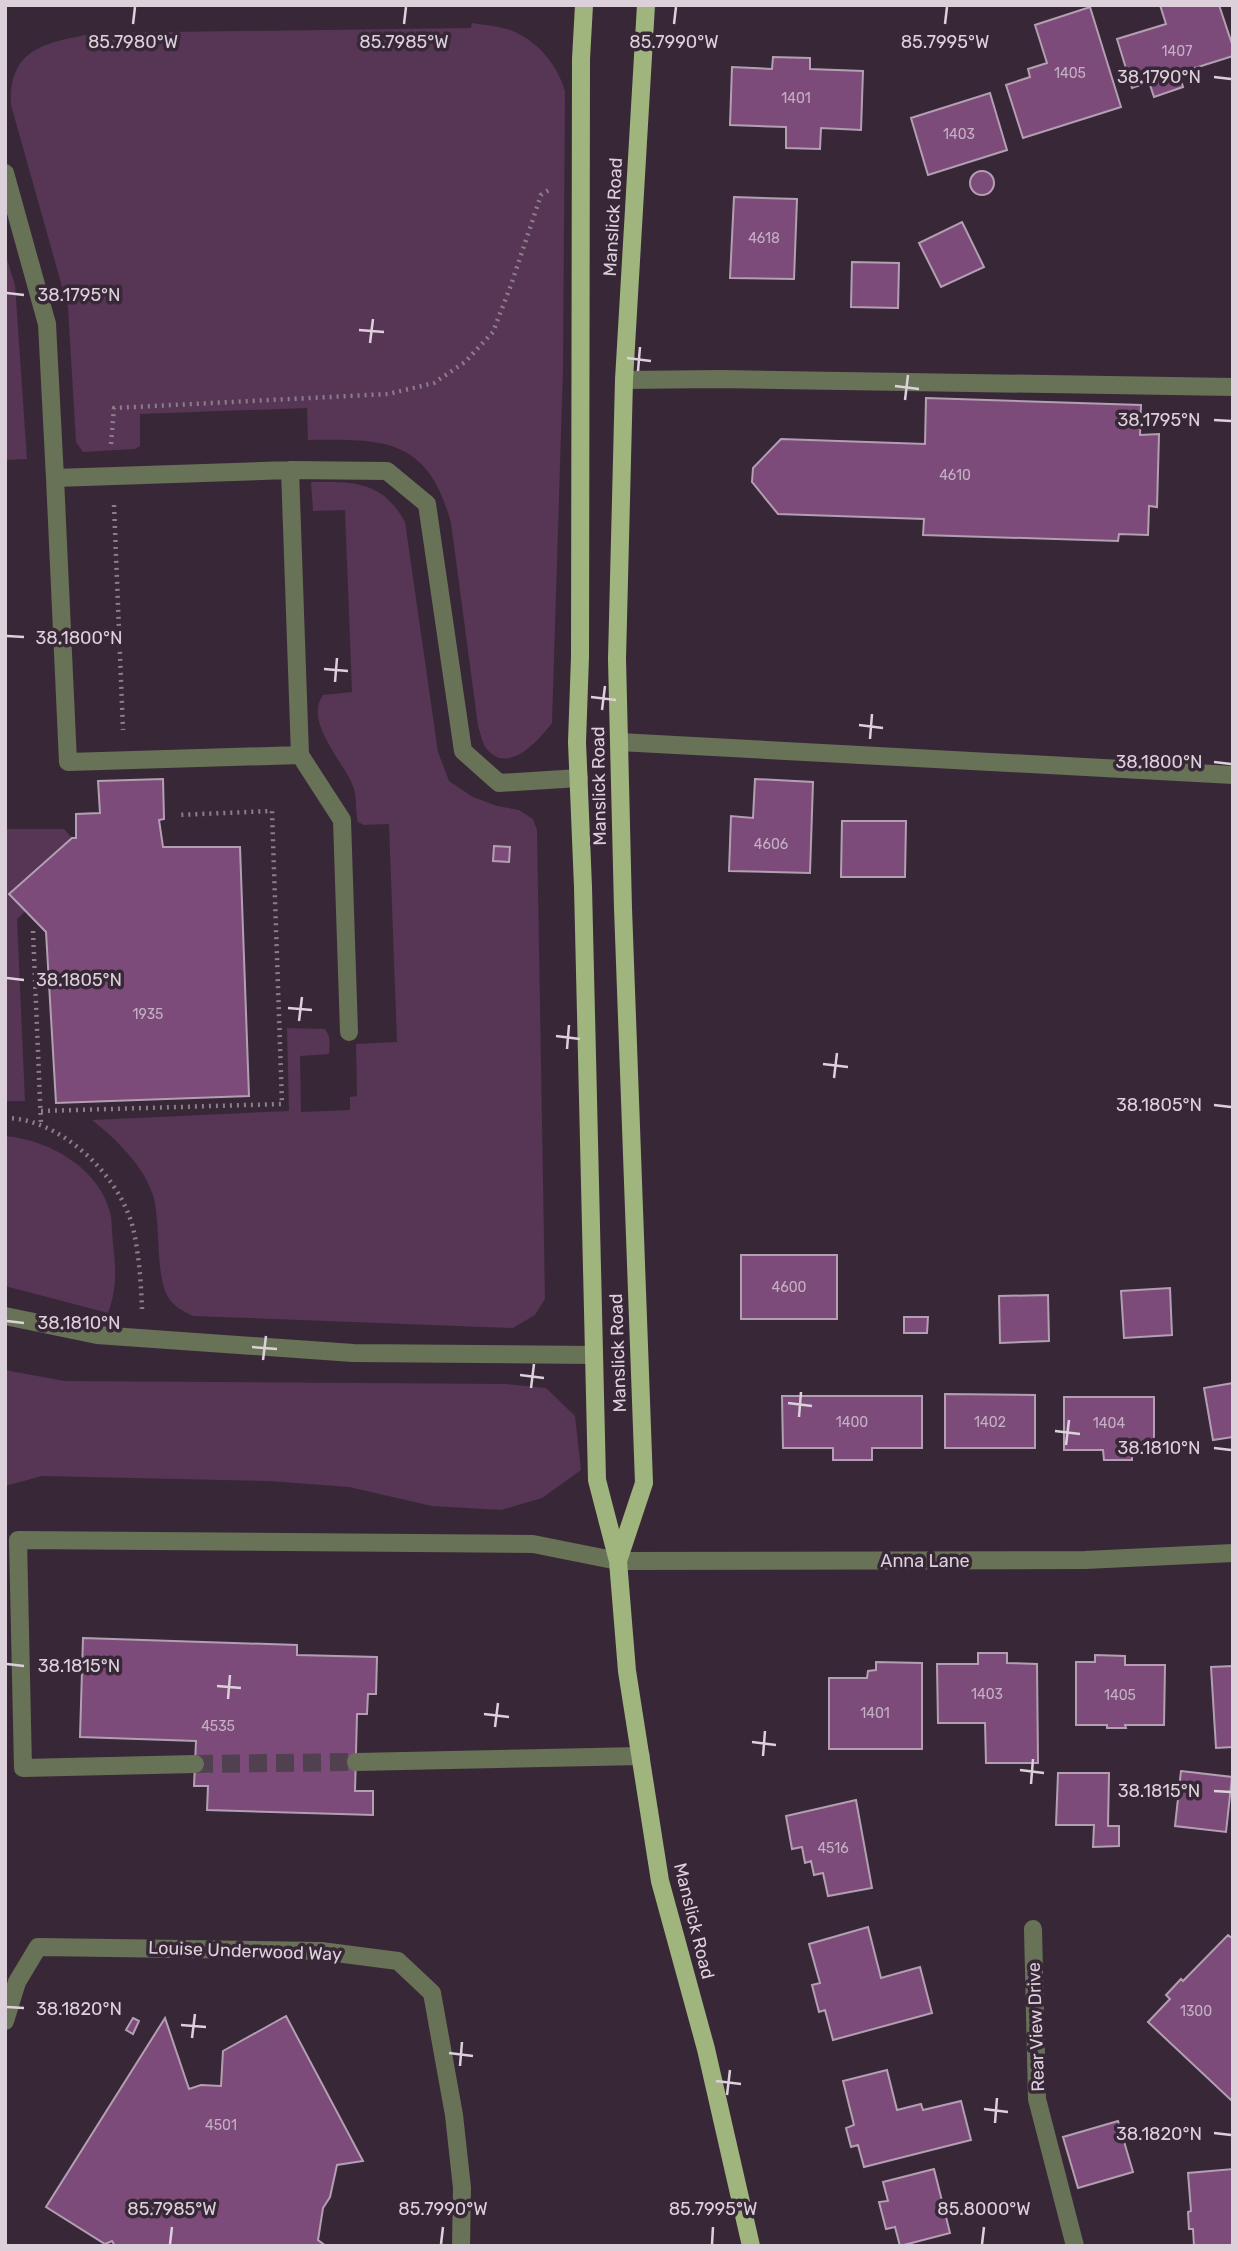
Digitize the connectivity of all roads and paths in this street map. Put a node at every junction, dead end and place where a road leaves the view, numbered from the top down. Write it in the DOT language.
graph roads {
  1 [pos="584,5"];
  2 [pos="646,5"];
  3 [pos="5,173"];
  4 [pos="556,186"];
  5 [pos="624,380"];
  6 [pos="1233,387"];
  7 [pos="111,444"];
  8 [pos="290,470"];
  9 [pos="55,478"];
  10 [pos="114,495"];
  11 [pos="123,731"];
  12 [pos="619,742"];
  13 [pos="300,755"];
  14 [pos="1233,775"];
  15 [pos="579,778"];
  16 [pos="177,815"];
  17 [pos="33,931"];
  18 [pos="349,1032"];
  19 [pos="41,1111"];
  20 [pos="5,1118"];
  21 [pos="41,1124"];
  22 [pos="5,1316"];
  23 [pos="142,1338"];
  24 [pos="594,1355"];
  25 [pos="1233,1553"];
  26 [pos="618,1561"];
  27 [pos="641,1756"];
  28 [pos="356,1762"];
  29 [pos="195,1765"];
  30 [pos="1033,1929"];
  31 [pos="5,2021"];
  32 [pos="461,2246"];
  33 [pos="751,2246"];
  34 [pos="1075,2246"];
  1 -- 15 [label="main road, Manslick Road"];
  2 -- 5 [label="main road, Manslick Road"];
  3 -- 9 [label="street"];
  4 -- 7 [label="path"];
  5 -- 6 [label="street"];
  5 -- 12 [label="main road, Manslick Road"];
  8 -- 9 [label="street"];
  8 -- 13 [label="street"];
  8 -- 15 [label="street"];
  9 -- 13 [label="street"];
  10 -- 11 [label="path"];
  12 -- 14 [label="street"];
  12 -- 26 [label="main road, Manslick Road"];
  13 -- 18 [label="street"];
  15 -- 24 [label="main road, Manslick Road"];
  16 -- 19 [label="path"];
  17 -- 19 [label="path"];
  19 -- 21 [label="path"];
  20 -- 21 [label="path"];
  21 -- 23 [label="path"];
  22 -- 23 [label="street"];
  23 -- 24 [label="street"];
  24 -- 26 [label="main road, Manslick Road"];
  25 -- 26 [label="street, Anna Lane"];
  26 -- 27 [label="main road, Manslick Road"];
  26 -- 29 [label="street, Anna Lane"];
  27 -- 28 [label="street"];
  27 -- 33 [label="main road, Manslick Road"];
  30 -- 34 [label="street, Rear View Drive"];
  31 -- 32 [label="street, Louise Underwood Way"];
}
